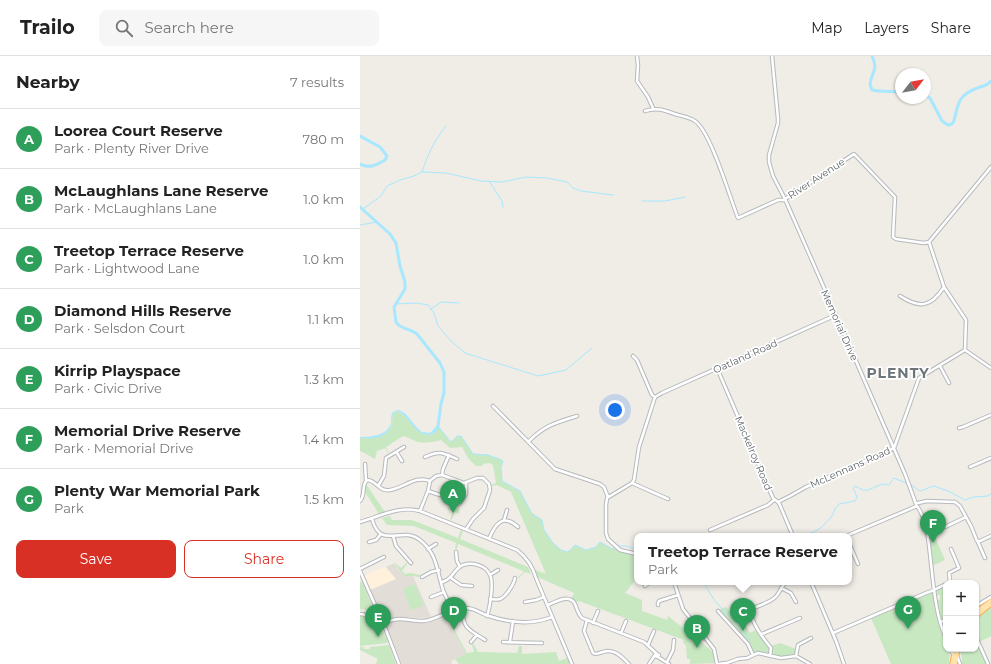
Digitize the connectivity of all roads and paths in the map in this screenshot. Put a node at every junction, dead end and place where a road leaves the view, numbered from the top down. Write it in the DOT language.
graph roads {
  1 [pos="637,56"];
  2 [pos="772,56"];
  3 [pos="653,108"];
  4 [pos="645,111"];
  5 [pos="991,167"];
  6 [pos="785,200"];
  7 [pos="929,242"];
  8 [pos="944,287"];
  9 [pos="900,296"];
  10 [pos="836,315"];
  11 [pos="965,350"];
  12 [pos="633,356"];
  13 [pos="940,366"];
  14 [pos="717,368"];
  15 [pos="991,368"];
  16 [pos="949,383"];
  17 [pos="655,397"];
  18 [pos="493,406"];
  19 [pos="991,415"];
  20 [pos="577,416"];
  21 [pos="959,428"];
  22 [pos="528,442"];
  23 [pos="404,447"];
  24 [pos="894,448"];
  25 [pos="397,453"];
  26 [pos="449,456"];
  27 [pos="425,457"];
  28 [pos="991,458"];
  29 [pos="457,459"];
  30 [pos="402,460"];
  31 [pos="365,464"];
  32 [pos="970,467"];
  33 [pos="442,475"];
  34 [pos="366,480"];
  35 [pos="430,482"];
  36 [pos="466,483"];
  37 [pos="632,483"];
  38 [pos="378,486"];
  39 [pos="428,491"];
  40 [pos="440,496"];
  41 [pos="608,497"];
  42 [pos="668,499"];
  43 [pos="774,500"];
  44 [pos="360,501"];
  45 [pos="778,502"];
  46 [pos="459,504"];
  47 [pos="918,505"];
  48 [pos="420,510"];
  49 [pos="507,510"];
  50 [pos="966,517"];
  51 [pos="372,519"];
  52 [pos="504,520"];
  53 [pos="940,521"];
  54 [pos="360,522"];
  55 [pos="518,527"];
  56 [pos="468,529"];
  57 [pos="710,530"];
  58 [pos="792,533"];
  59 [pos="852,533"];
  60 [pos="381,534"];
  61 [pos="393,536"];
  62 [pos="991,536"];
  63 [pos="489,539"];
  64 [pos="978,541"];
  65 [pos="369,542"];
  66 [pos="436,544"];
  67 [pos="428,549"];
  68 [pos="951,549"];
  69 [pos="852,550"];
  70 [pos="456,552"];
  71 [pos="634,553"];
  72 [pos="384,557"];
  73 [pos="985,558"];
  74 [pos="411,564"];
  75 [pos="858,564"];
  76 [pos="460,567"];
  77 [pos="439,570"];
  78 [pos="498,570"];
  79 [pos="360,571"];
  80 [pos="490,575"];
  81 [pos="422,577"];
  82 [pos="451,578"];
  83 [pos="515,578"];
  84 [pos="948,580"];
  85 [pos="442,582"];
  86 [pos="675,585"];
  87 [pos="782,585"];
  88 [pos="812,585"];
  89 [pos="472,586"];
  90 [pos="943,586"];
  91 [pos="781,588"];
  92 [pos="934,590"];
  93 [pos="444,592"];
  94 [pos="678,596"];
  95 [pos="431,597"];
  96 [pos="544,597"];
  97 [pos="991,597"];
  98 [pos="490,599"];
  99 [pos="663,600"];
  100 [pos="525,602"];
  101 [pos="796,602"];
  102 [pos="991,602"];
  103 [pos="745,604"];
  104 [pos="979,604"];
  105 [pos="548,606"];
  106 [pos="462,608"];
  107 [pos="452,610"];
  108 [pos="750,610"];
  109 [pos="979,610"];
  110 [pos="598,611"];
  111 [pos="718,611"];
  112 [pos="979,613"];
  113 [pos="361,614"];
  114 [pos="487,616"];
  115 [pos="552,617"];
  116 [pos="801,618"];
  117 [pos="587,620"];
  118 [pos="513,621"];
  119 [pos="626,621"];
  120 [pos="594,623"];
  121 [pos="941,623"];
  122 [pos="382,624"];
  123 [pos="943,629"];
  124 [pos="654,632"];
  125 [pos="621,633"];
  126 [pos="833,633"];
  127 [pos="762,634"];
  128 [pos="477,635"];
  129 [pos="811,638"];
  130 [pos="485,640"];
  131 [pos="674,640"];
  132 [pos="510,641"];
  133 [pos="471,642"];
  134 [pos="503,642"];
  135 [pos="542,643"];
  136 [pos="979,644"];
  137 [pos="648,645"];
  138 [pos="955,652"];
  139 [pos="657,655"];
  140 [pos="753,655"];
  141 [pos="770,656"];
  142 [pos="796,656"];
  143 [pos="745,659"];
  144 [pos="668,663"];
  145 [pos="728,663"];
  146 [pos="398,664"];
  147 [pos="572,664"];
  148 [pos="629,664"];
  149 [pos="648,664"];
  150 [pos="718,664"];
  151 [pos="724,664"];
  152 [pos="746,664"];
  153 [pos="810,664"];
  154 [pos="844,664"];
  155 [pos="952,664"];
  156 [pos="958,664"];
  157 [pos="988,664"];
  1 -- 3 [label="street"];
  2 -- 6 [label="street, River Avenue"];
  3 -- 4 [label="street"];
  3 -- 6 [label="street"];
  5 -- 7 [label="street"];
  6 -- 7 [label="street, River Avenue"];
  6 -- 10 [label="street, Memorial Drive"];
  7 -- 8 [label="street"];
  8 -- 9 [label="street"];
  8 -- 11 [label="street"];
  10 -- 14 [label="street, Oatland Road"];
  10 -- 24 [label="street, Memorial Drive"];
  11 -- 13 [label="street, McLennans Road"];
  11 -- 15 [label="street"];
  12 -- 17 [label="street"];
  13 -- 16 [label="street"];
  13 -- 24 [label="street, McLennans Road"];
  14 -- 17 [label="street, Oatland Road"];
  14 -- 43 [label="street, Mackelroy Road"];
  17 -- 37 [label="street"];
  18 -- 22 [label="street"];
  19 -- 21 [label="street"];
  20 -- 22 [label="street"];
  22 -- 41 [label="street"];
  23 -- 25 [label="street"];
  24 -- 45 [label="street, McLennans Road"];
  24 -- 47 [label="street, Memorial Drive"];
  25 -- 30 [label="street"];
  25 -- 38 [label="street"];
  26 -- 27 [label="street"];
  26 -- 29 [label="street"];
  26 -- 33 [label="street"];
  28 -- 32 [label="street"];
  31 -- 34 [label="street"];
  33 -- 35 [label="street"];
  33 -- 36 [label="street"];
  34 -- 38 [label="street"];
  34 -- 44 [label="street"];
  35 -- 38 [label="street"];
  35 -- 39 [label="street"];
  36 -- 46 [label="street"];
  36 -- 56 [label="street"];
  37 -- 41 [label="street"];
  37 -- 42 [label="street"];
  39 -- 40 [label="street"];
  39 -- 48 [label="street"];
  41 -- 71 [label="street"];
  43 -- 45 [label="street, Mackelroy Road"];
  43 -- 57 [label="street"];
  45 -- 58 [label="street, Mackelroy Road"];
  47 -- 50 [label="street"];
  47 -- 59 [label="street"];
  47 -- 92 [label="street, Memorial Drive"];
  48 -- 51 [label="street"];
  48 -- 56 [label="street"];
  49 -- 52 [label="street"];
  50 -- 53 [label="street"];
  50 -- 64 [label="street"];
  51 -- 54 [label="street"];
  51 -- 60 [label="street"];
  52 -- 55 [label="street"];
  52 -- 63 [label="street"];
  56 -- 63 [label="street"];
  60 -- 61 [label="street"];
  60 -- 65 [label="street"];
  61 -- 67 [label="street"];
  61 -- 74 [label="street"];
  62 -- 64 [label="street"];
  63 -- 96 [label="street"];
  64 -- 73 [label="street"];
  66 -- 67 [label="street"];
  67 -- 77 [label="street"];
  68 -- 84 [label="street"];
  69 -- 75 [label="street"];
  70 -- 76 [label="street"];
  72 -- 79 [label="street"];
  76 -- 80 [label="street"];
  76 -- 82 [label="street"];
  77 -- 81 [label="street"];
  77 -- 85 [label="street"];
  78 -- 80 [label="street"];
  79 -- 122 [label="street"];
  80 -- 98 [label="street"];
  82 -- 85 [label="street"];
  82 -- 89 [label="street"];
  83 -- 98 [label="street"];
  85 -- 93 [label="street"];
  86 -- 94 [label="street"];
  87 -- 91 [label="street"];
  88 -- 126 [label="street"];
  90 -- 92 [label="street"];
  91 -- 101 [label="street"];
  91 -- 108 [label="street"];
  92 -- 121 [label="street, Memorial Drive"];
  92 -- 126 [label="street"];
  93 -- 95 [label="street"];
  93 -- 107 [label="street"];
  94 -- 99 [label="street"];
  94 -- 150 [label="street"];
  96 -- 100 [label="street"];
  96 -- 105 [label="street"];
  97 -- 104 [label="street"];
  98 -- 114 [label="street"];
  102 -- 109 [label="main road"];
  102 -- 112 [label="main road"];
  103 -- 108 [label="street"];
  105 -- 115 [label="street"];
  105 -- 117 [label="street"];
  106 -- 107 [label="street"];
  106 -- 114 [label="street"];
  106 -- 128 [label="street"];
  107 -- 122 [label="street"];
  108 -- 127 [label="street"];
  110 -- 120 [label="street"];
  111 -- 140 [label="street"];
  113 -- 122 [label="street"];
  114 -- 118 [label="street"];
  115 -- 118 [label="street"];
  115 -- 147 [label="street"];
  116 -- 127 [label="street"];
  117 -- 120 [label="street"];
  117 -- 148 [label="street"];
  118 -- 132 [label="street"];
  119 -- 125 [label="street"];
  120 -- 125 [label="street"];
  121 -- 123 [label="street, Memorial Drive"];
  122 -- 146 [label="street"];
  124 -- 137 [label="street"];
  125 -- 137 [label="street"];
  126 -- 154 [label="street"];
  127 -- 141 [label="street"];
  128 -- 130 [label="street"];
  128 -- 133 [label="street"];
  129 -- 142 [label="street"];
  131 -- 144 [label="street"];
  132 -- 134 [label="street"];
  132 -- 135 [label="street"];
  136 -- 157 [label="street"];
  137 -- 139 [label="street"];
  138 -- 155 [label="main road"];
  138 -- 156 [label="main road"];
  139 -- 144 [label="street"];
  139 -- 149 [label="street"];
  140 -- 141 [label="street"];
  140 -- 143 [label="street"];
  141 -- 142 [label="street"];
  142 -- 153 [label="street"];
  143 -- 145 [label="street"];
  143 -- 152 [label="street"];
  145 -- 150 [label="street"];
  145 -- 151 [label="street"];
}
